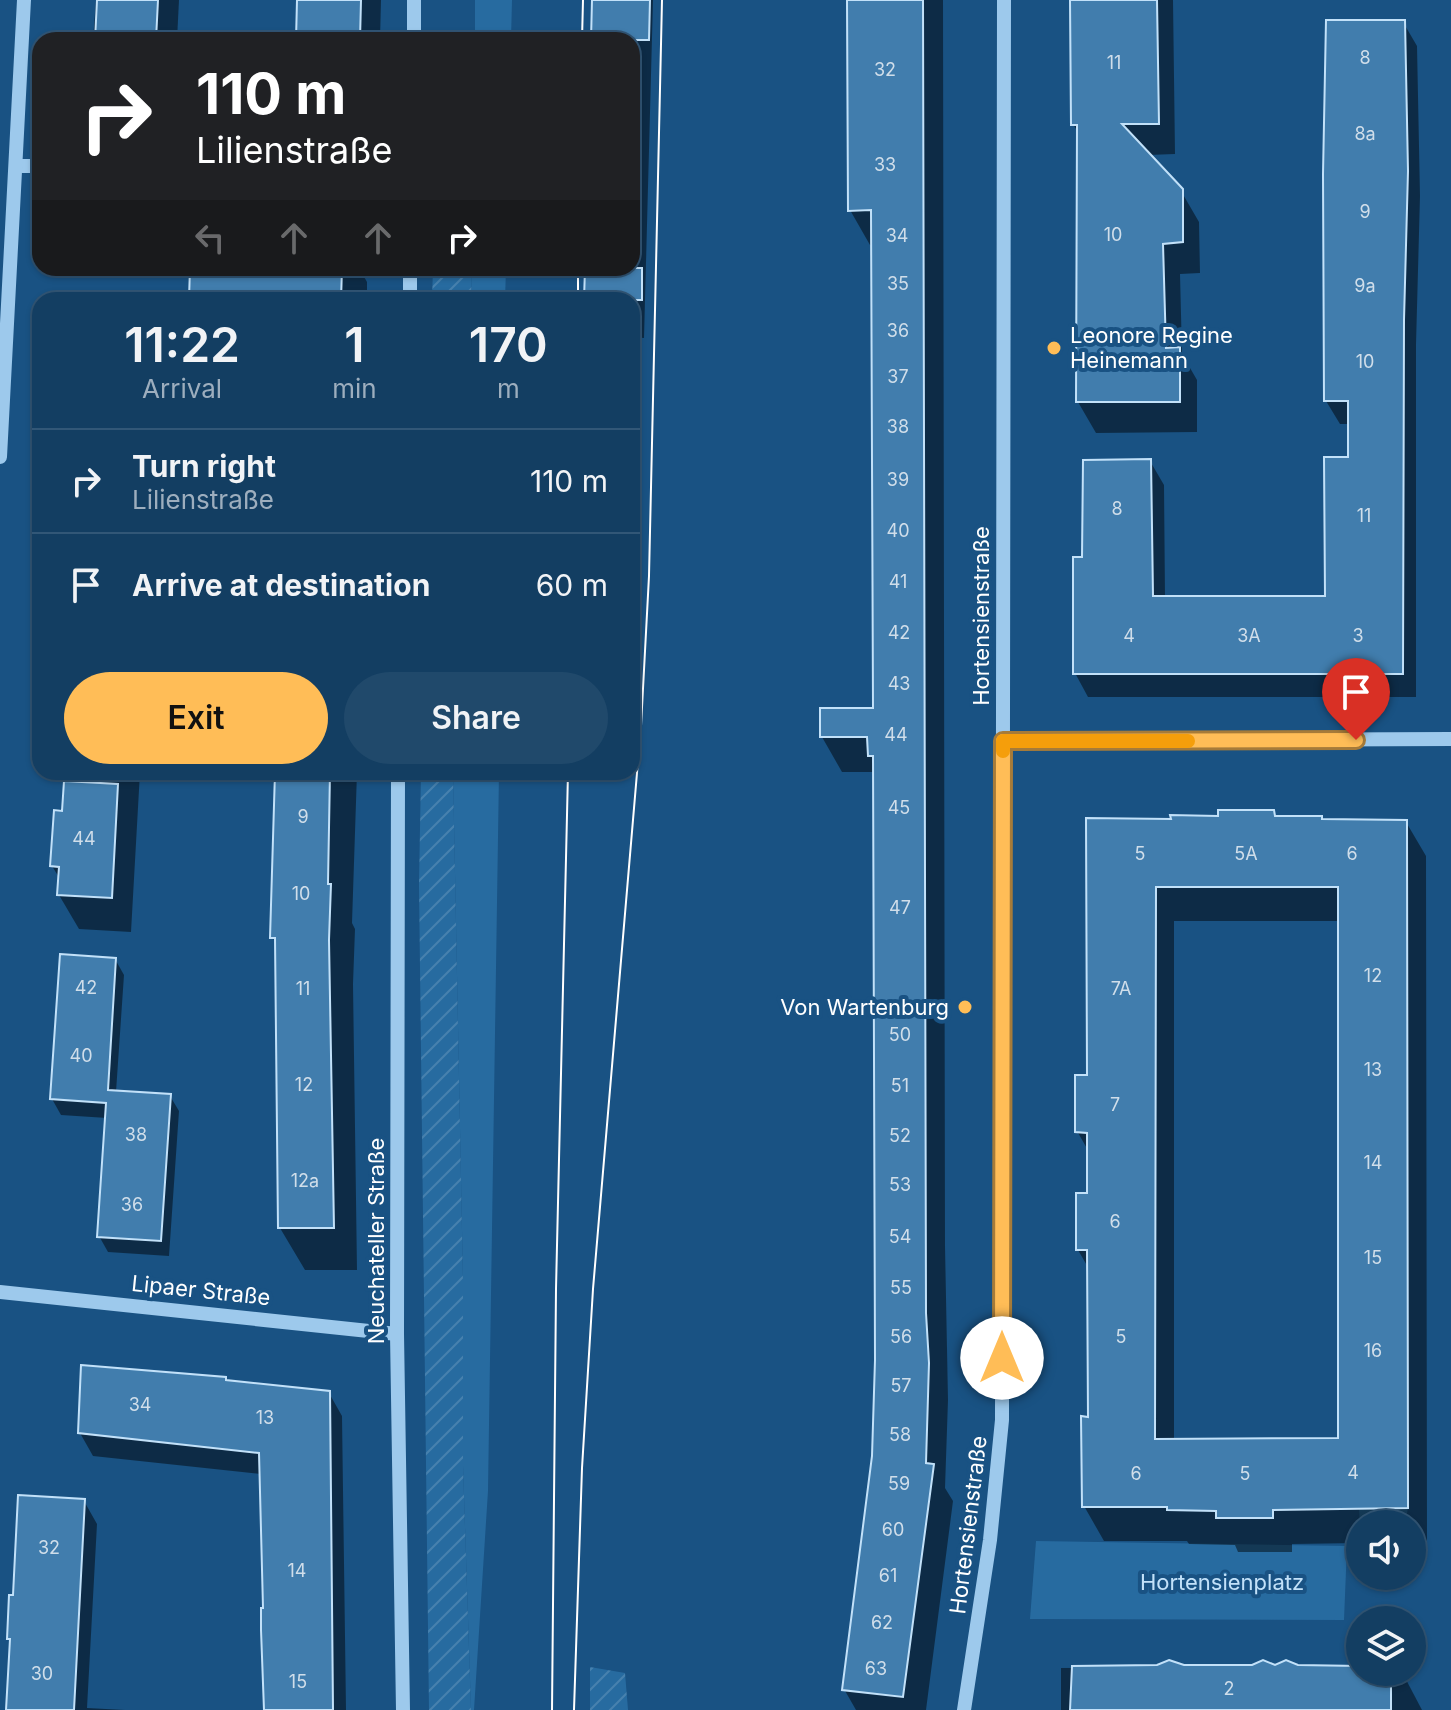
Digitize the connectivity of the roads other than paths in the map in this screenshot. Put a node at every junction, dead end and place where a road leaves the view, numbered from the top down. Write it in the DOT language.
graph roads {
  1 [pos="24,0"];
  2 [pos="414,0"];
  3 [pos="1004,0"];
  4 [pos="414,32"];
  5 [pos="16,166"];
  6 [pos="32,166"];
  7 [pos="0,457"];
  8 [pos="1451,739"];
  9 [pos="1003,741"];
  10 [pos="398,780"];
  11 [pos="0,1292"];
  12 [pos="397,1334"];
  13 [pos="403,1710"];
  14 [pos="964,1710"];
  1 -- 5 [label="street"];
  2 -- 4 [label="street"];
  3 -- 9 [label="street, Hortensienstraße"];
  5 -- 6 [label="street"];
  5 -- 7 [label="street"];
  8 -- 9 [label="street"];
  9 -- 14 [label="street, Hortensienstraße"];
  10 -- 12 [label="street, Neuchateller Straße"];
  11 -- 12 [label="street, Lipaer Straße"];
  12 -- 13 [label="street, Neuchateller Straße"];
}
